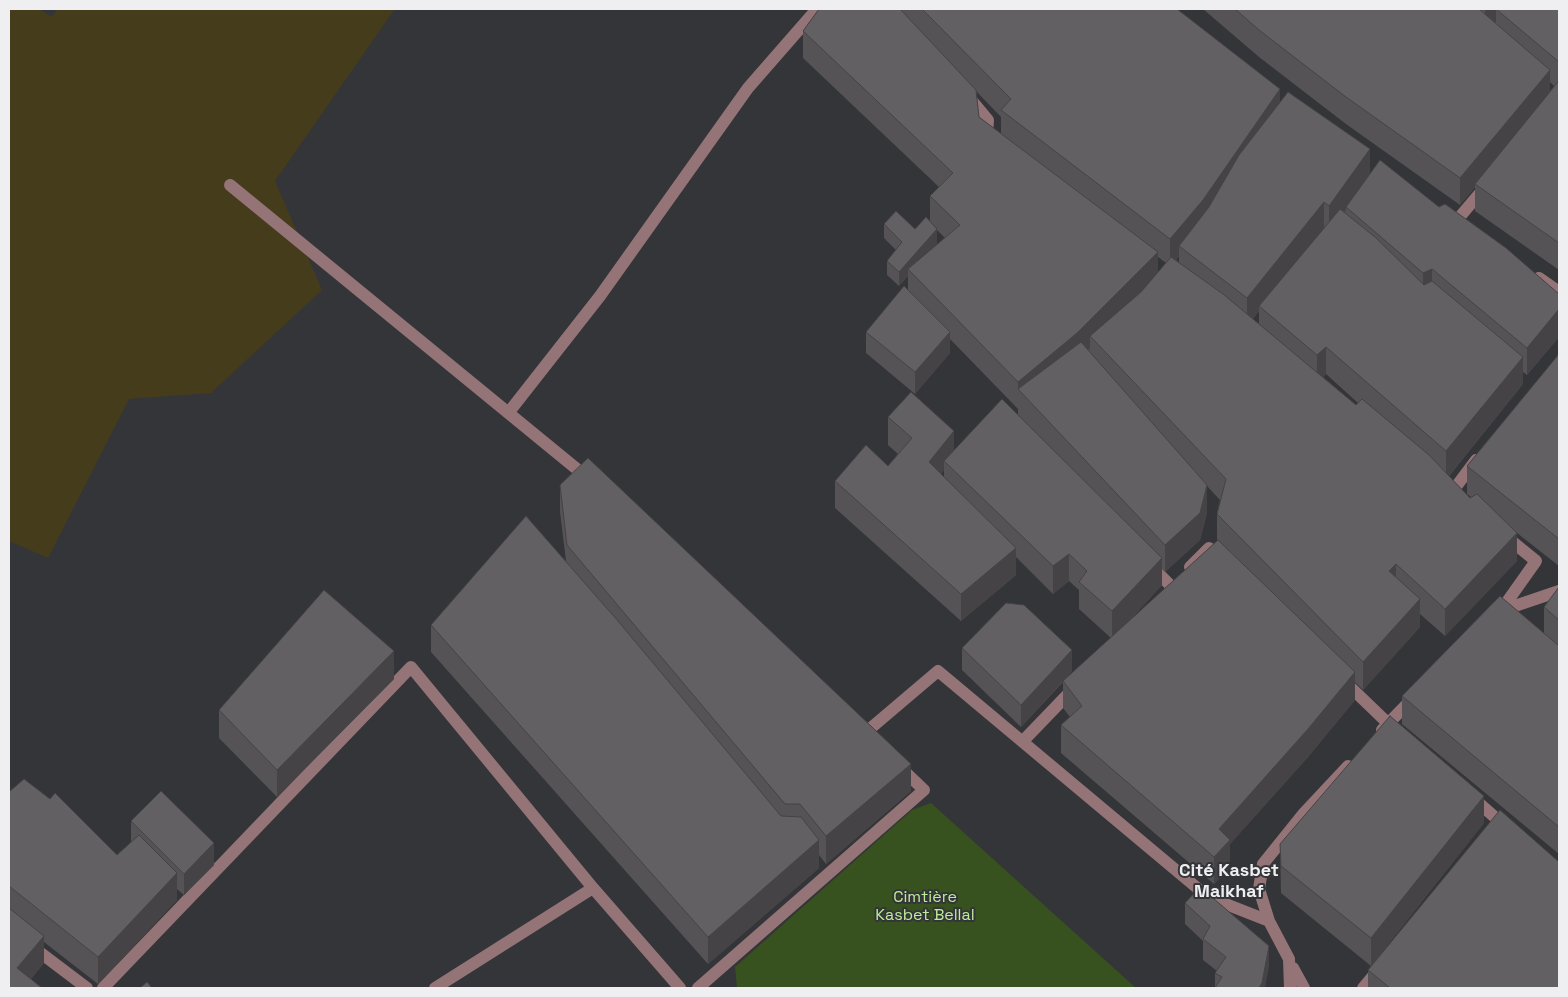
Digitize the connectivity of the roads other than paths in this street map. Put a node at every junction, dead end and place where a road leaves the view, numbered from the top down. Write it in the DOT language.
graph roads {
  1 [pos="816,9"];
  2 [pos="960,88"];
  3 [pos="1002,146"];
  4 [pos="1496,174"];
  5 [pos="230,184"];
  6 [pos="1458,219"];
  7 [pos="1527,269"];
  8 [pos="1559,292"];
  9 [pos="509,412"];
  10 [pos="1487,447"];
  11 [pos="596,485"];
  12 [pos="1452,492"];
  13 [pos="1498,530"];
  14 [pos="1144,558"];
  15 [pos="1229,568"];
  16 [pos="1559,591"];
  17 [pos="1502,609"];
  18 [pos="1516,621"];
  19 [pos="1489,622"];
  20 [pos="1332,670"];
  21 [pos="1083,678"];
  22 [pos="1421,690"];
  23 [pos="1388,724"];
  24 [pos="1375,738"];
  25 [pos="1023,741"];
  26 [pos="1409,742"];
  27 [pos="878,745"];
  28 [pos="892,758"];
  29 [pos="1355,758"];
  30 [pos="1466,791"];
  31 [pos="1516,835"];
  32 [pos="593,888"];
  33 [pos="1269,921"];
  34 [pos="9,929"];
  35 [pos="1388,958"];
  36 [pos="1289,959"];
  37 [pos="87,988"];
  38 [pos="102,988"];
  39 [pos="435,988"];
  40 [pos="680,988"];
  41 [pos="698,988"];
  42 [pos="1290,988"];
  43 [pos="1304,988"];
  44 [pos="1363,988"];
  1 -- 9 [label="street"];
  2 -- 3 [label="street"];
  4 -- 6 [label="street"];
  5 -- 9 [label="street"];
  7 -- 8 [label="street"];
  9 -- 11 [label="street"];
  10 -- 12 [label="street"];
  13 -- 17 [label="street"];
  14 -- 15 [label="street"];
  16 -- 17 [label="street"];
  17 -- 18 [label="street"];
  17 -- 19 [label="street"];
  20 -- 23 [label="street"];
  21 -- 25 [label="street"];
  22 -- 23 [label="street"];
  23 -- 24 [label="street"];
  23 -- 26 [label="street"];
  25 -- 27 [label="street"];
  25 -- 33 [label="street"];
  28 -- 41 [label="street"];
  29 -- 33 [label="street"];
  30 -- 31 [label="street"];
  32 -- 38 [label="street"];
  32 -- 39 [label="street"];
  32 -- 40 [label="street"];
  33 -- 36 [label="street"];
  34 -- 37 [label="street"];
  35 -- 44 [label="street"];
  36 -- 42 [label="street"];
  36 -- 43 [label="street"];
}
